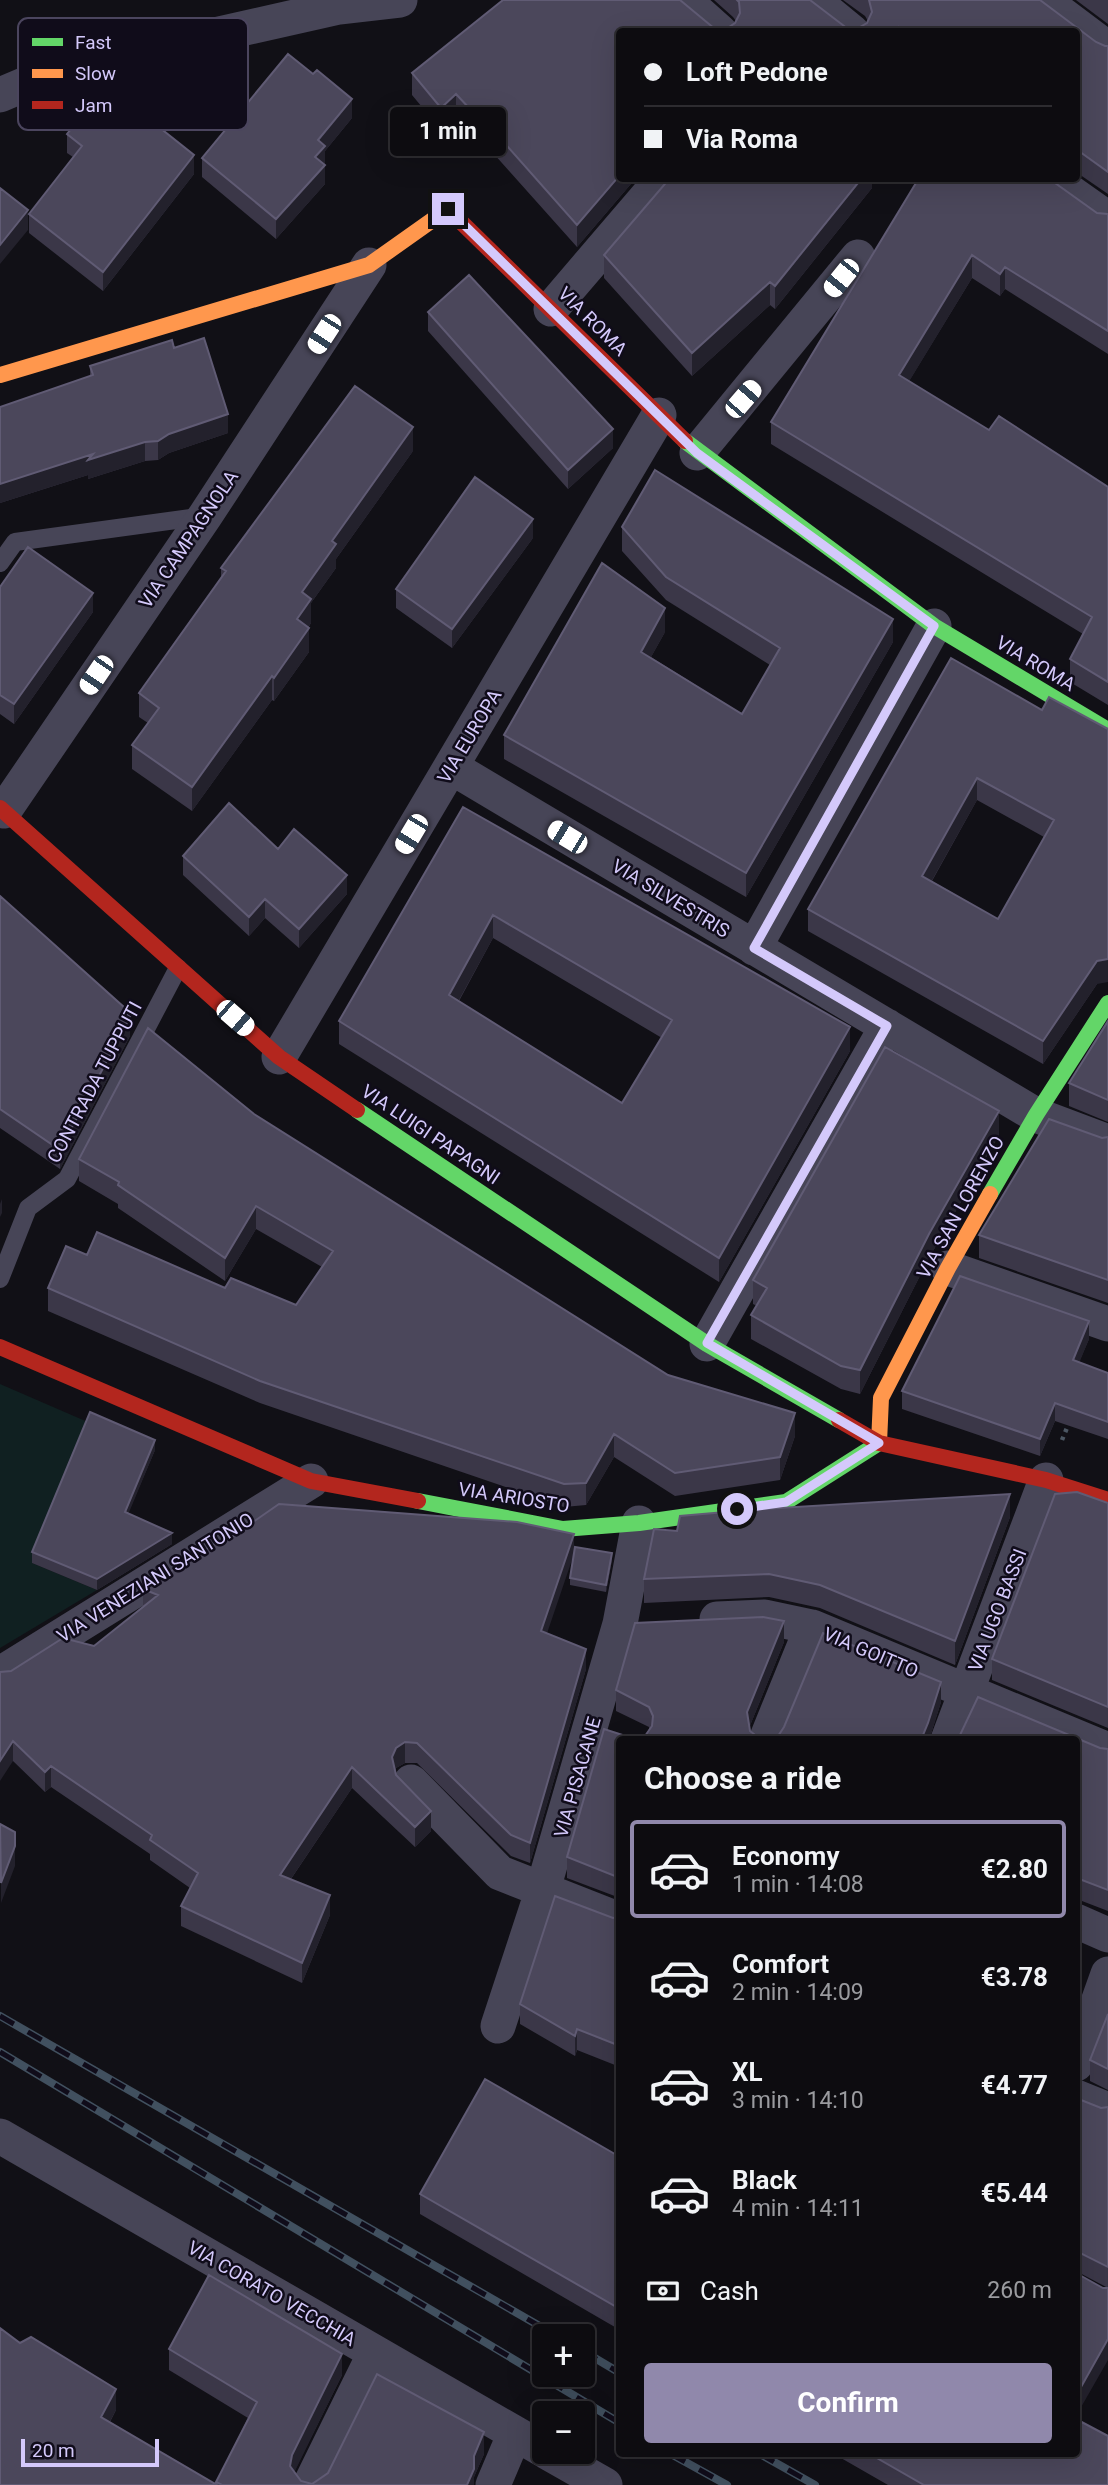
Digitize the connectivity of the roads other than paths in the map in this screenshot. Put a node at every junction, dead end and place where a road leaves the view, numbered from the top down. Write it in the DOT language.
graph roads {
  1 [pos="400,0"];
  2 [pos="684,0"];
  3 [pos="813,0"];
  4 [pos="1043,0"];
  5 [pos="248,28"];
  6 [pos="716,28"];
  7 [pos="847,28"];
  8 [pos="1108,49"];
  9 [pos="18,87"];
  10 [pos="0,95"];
  11 [pos="660,182"];
  12 [pos="1056,182"];
  13 [pos="1108,219"];
  14 [pos="858,257"];
  15 [pos="369,265"];
  16 [pos="551,309"];
  17 [pos="0,375"];
  18 [pos="659,415"];
  19 [pos="697,453"];
  20 [pos="205,516"];
  21 [pos="0,563"];
  22 [pos="934,626"];
  23 [pos="1108,730"];
  24 [pos="451,767"];
  25 [pos="2,810"];
  26 [pos="754,948"];
  27 [pos="178,968"];
  28 [pos="1108,1003"];
  29 [pos="887,1026"];
  30 [pos="279,1057"];
  31 [pos="1036,1115"];
  32 [pos="1108,1142"];
  33 [pos="948,1268"];
  34 [pos="0,1279"];
  35 [pos="1108,1324"];
  36 [pos="707,1343"];
  37 [pos="0,1347"];
  38 [pos="879,1443"];
  39 [pos="1046,1480"];
  40 [pos="310,1481"];
  41 [pos="1108,1500"];
  42 [pos="639,1523"];
  43 [pos="686,1621"];
  44 [pos="812,1628"];
  45 [pos="0,1674"];
  46 [pos="967,1692"];
  47 [pos="768,1736"];
  48 [pos="950,1736"];
  49 [pos="1074,1736"];
  50 [pos="1080,1738"];
  51 [pos="1108,1750"];
  52 [pos="411,1782"];
  53 [pos="543,1889"];
  54 [pos="616,1918"];
  55 [pos="1080,1923"];
  56 [pos="1108,1935"];
  57 [pos="1108,1974"];
  58 [pos="498,2026"];
  59 [pos="1080,2053"];
  60 [pos="1080,2099"];
  61 [pos="1108,2110"];
  62 [pos="0,2136"];
  63 [pos="375,2353"];
  64 [pos="532,2443"];
  65 [pos="532,2449"];
  66 [pos="569,2464"];
  67 [pos="310,2485"];
  68 [pos="493,2485"];
  69 [pos="605,2485"];
  1 -- 5 [label="street"];
  2 -- 6 [label="street"];
  3 -- 7 [label="street"];
  4 -- 8 [label="street"];
  9 -- 10 [label="street"];
  11 -- 16 [label="street"];
  12 -- 13 [label="street"];
  14 -- 19 [label="street"];
  15 -- 16 [label="street, VIA ROMA"];
  15 -- 17 [label="street, VIA ROMA"];
  15 -- 20 [label="street, VIA CAMPAGNOLA"];
  16 -- 18 [label="street, VIA ROMA"];
  18 -- 19 [label="street, VIA ROMA"];
  18 -- 24 [label="street, VIA EUROPA"];
  19 -- 22 [label="street, VIA ROMA"];
  20 -- 21 [label="lane"];
  20 -- 25 [label="street, VIA CAMPAGNOLA"];
  22 -- 23 [label="street, VIA ROMA"];
  22 -- 26 [label="street"];
  24 -- 26 [label="street, VIA SILVESTRIS"];
  24 -- 30 [label="street, VIA EUROPA"];
  25 -- 27 [label="street, VIA LUIGI PAPAGNI"];
  26 -- 29 [label="street, VIA SILVESTRIS"];
  27 -- 30 [label="street, VIA LUIGI PAPAGNI"];
  27 -- 34 [label="lane, CONTRADA TUPPUTI"];
  28 -- 31 [label="street, VIA SAN LORENZO"];
  29 -- 31 [label="street, VIA SILVESTRIS"];
  29 -- 36 [label="street"];
  30 -- 36 [label="street, VIA LUIGI PAPAGNI"];
  31 -- 32 [label="street, VIA SILVESTRIS"];
  31 -- 33 [label="street, VIA SAN LORENZO"];
  33 -- 35 [label="street"];
  33 -- 38 [label="street, VIA SAN LORENZO"];
  36 -- 38 [label="street, VIA LUIGI PAPAGNI"];
  37 -- 40 [label="street, VIA ARIOSTO"];
  38 -- 39 [label="street"];
  38 -- 42 [label="street, VIA ARIOSTO"];
  39 -- 41 [label="street"];
  39 -- 46 [label="street, VIA UGO BASSI"];
  40 -- 42 [label="street, VIA ARIOSTO"];
  40 -- 45 [label="street, VIA VENEZIANI SANTONIO"];
  42 -- 53 [label="street, VIA PISACANE"];
  43 -- 44 [label="street, VIA GOITTO"];
  44 -- 46 [label="street, VIA GOITTO"];
  44 -- 47 [label="street"];
  46 -- 48 [label="street, VIA UGO BASSI"];
  46 -- 49 [label="street, VIA GOITTO"];
  50 -- 51 [label="street, VIA GOITTO"];
  52 -- 53 [label="street"];
  53 -- 54 [label="street"];
  53 -- 58 [label="street, VIA PISACANE"];
  55 -- 56 [label="street"];
  57 -- 59 [label="street"];
  60 -- 61 [label="street"];
  62 -- 63 [label="street, VIA CORATO VECCHIA"];
  63 -- 64 [label="street, VIA CORATO VECCHIA"];
  63 -- 67 [label="street"];
  65 -- 68 [label="street"];
  66 -- 69 [label="street, VIA CORATO VECCHIA"];
}
